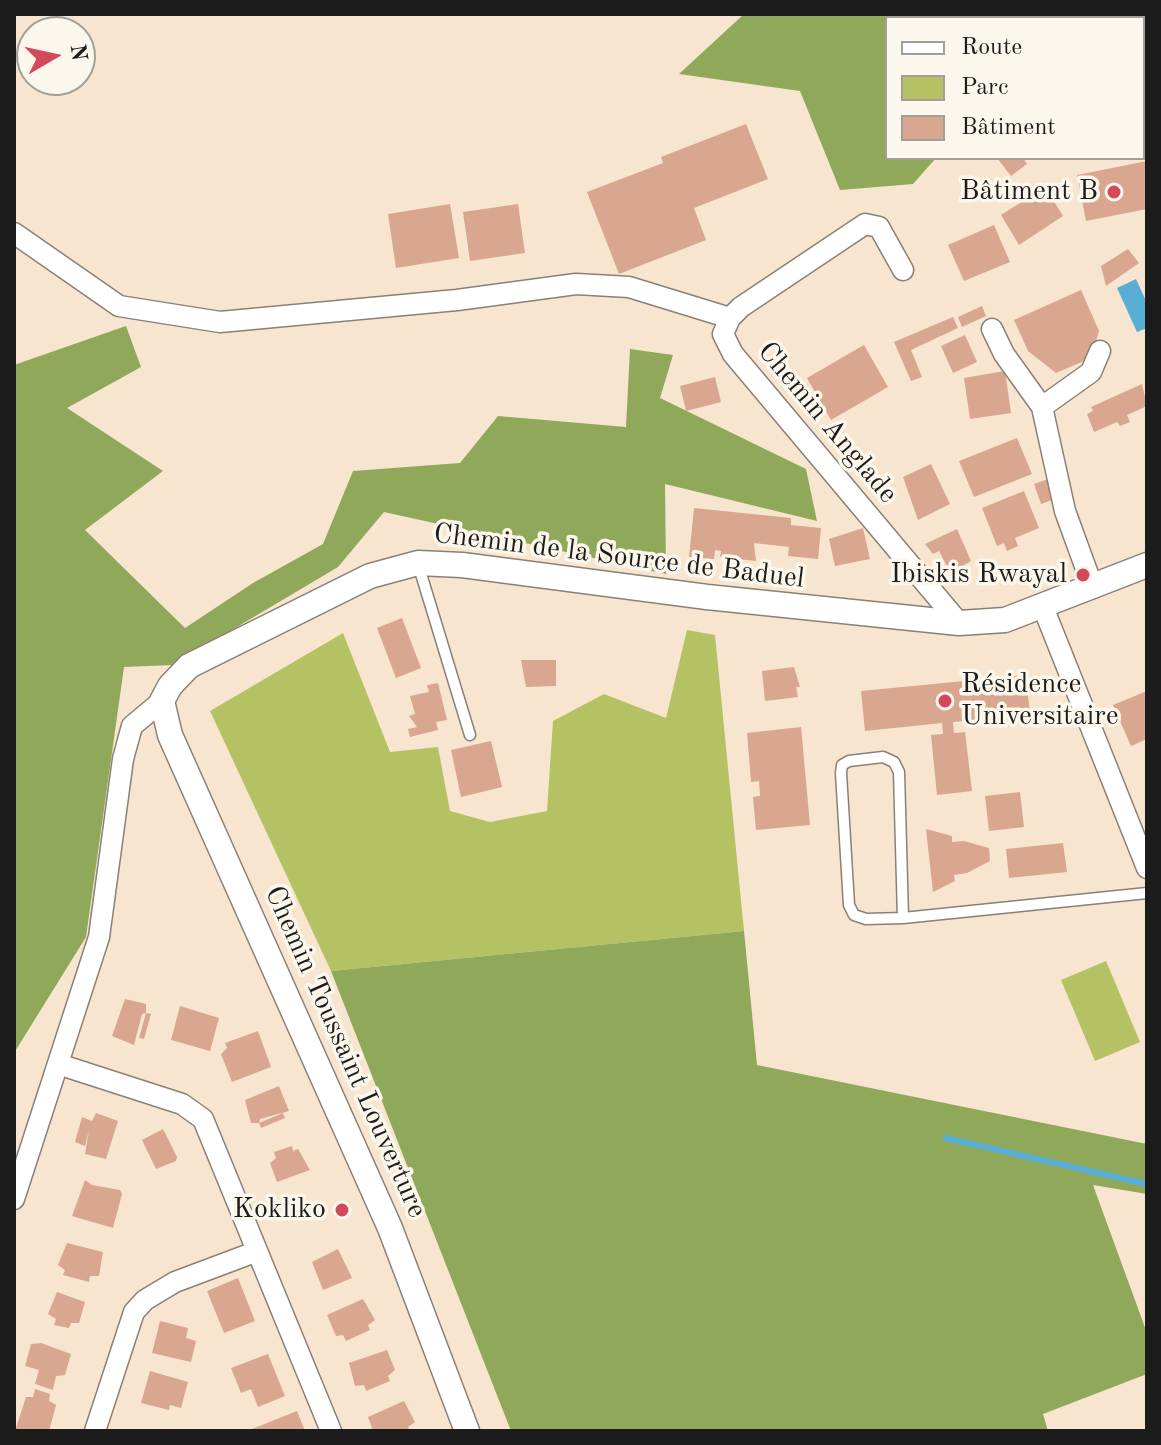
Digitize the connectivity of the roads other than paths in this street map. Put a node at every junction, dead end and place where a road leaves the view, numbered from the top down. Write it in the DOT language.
graph roads {
  1 [pos="14,233"];
  2 [pos="903,270"];
  3 [pos="730,318"];
  4 [pos="992,329"];
  5 [pos="1100,351"];
  6 [pos="1042,407"];
  7 [pos="418,563"];
  8 [pos="1147,565"];
  9 [pos="1093,588"];
  10 [pos="1043,607"];
  11 [pos="959,623"];
  12 [pos="162,701"];
  13 [pos="470,735"];
  14 [pos="1147,868"];
  15 [pos="1147,893"];
  16 [pos="903,918"];
  17 [pos="58,1064"];
  18 [pos="14,1199"];
  19 [pos="255,1252"];
  20 [pos="95,1431"];
  21 [pos="331,1431"];
  22 [pos="467,1431"];
  1 -- 3 [label="street"];
  2 -- 3 [label="street"];
  3 -- 11 [label="street, Chemin Anglade"];
  4 -- 6 [label="street"];
  5 -- 6 [label="street"];
  6 -- 9 [label="street"];
  7 -- 11 [label="street, Chemin de la Source de Baduel"];
  7 -- 12 [label="street, Chemin de la Source de Baduel"];
  7 -- 13 [label="lane"];
  8 -- 9 [label="street, Chemin de la Source de Baduel"];
  9 -- 10 [label="street, Chemin de la Source de Baduel"];
  10 -- 11 [label="street, Chemin de la Source de Baduel"];
  10 -- 14 [label="street"];
  12 -- 17 [label="street, Chemin de la Source de Baduel"];
  12 -- 22 [label="street, Chemin Toussaint Louverture"];
  15 -- 16 [label="lane"];
  16 -- 16 [label="lane"];
  17 -- 18 [label="street, Chemin de la Source de Baduel"];
  17 -- 19 [label="street"];
  19 -- 20 [label="street"];
  19 -- 21 [label="street"];
}
